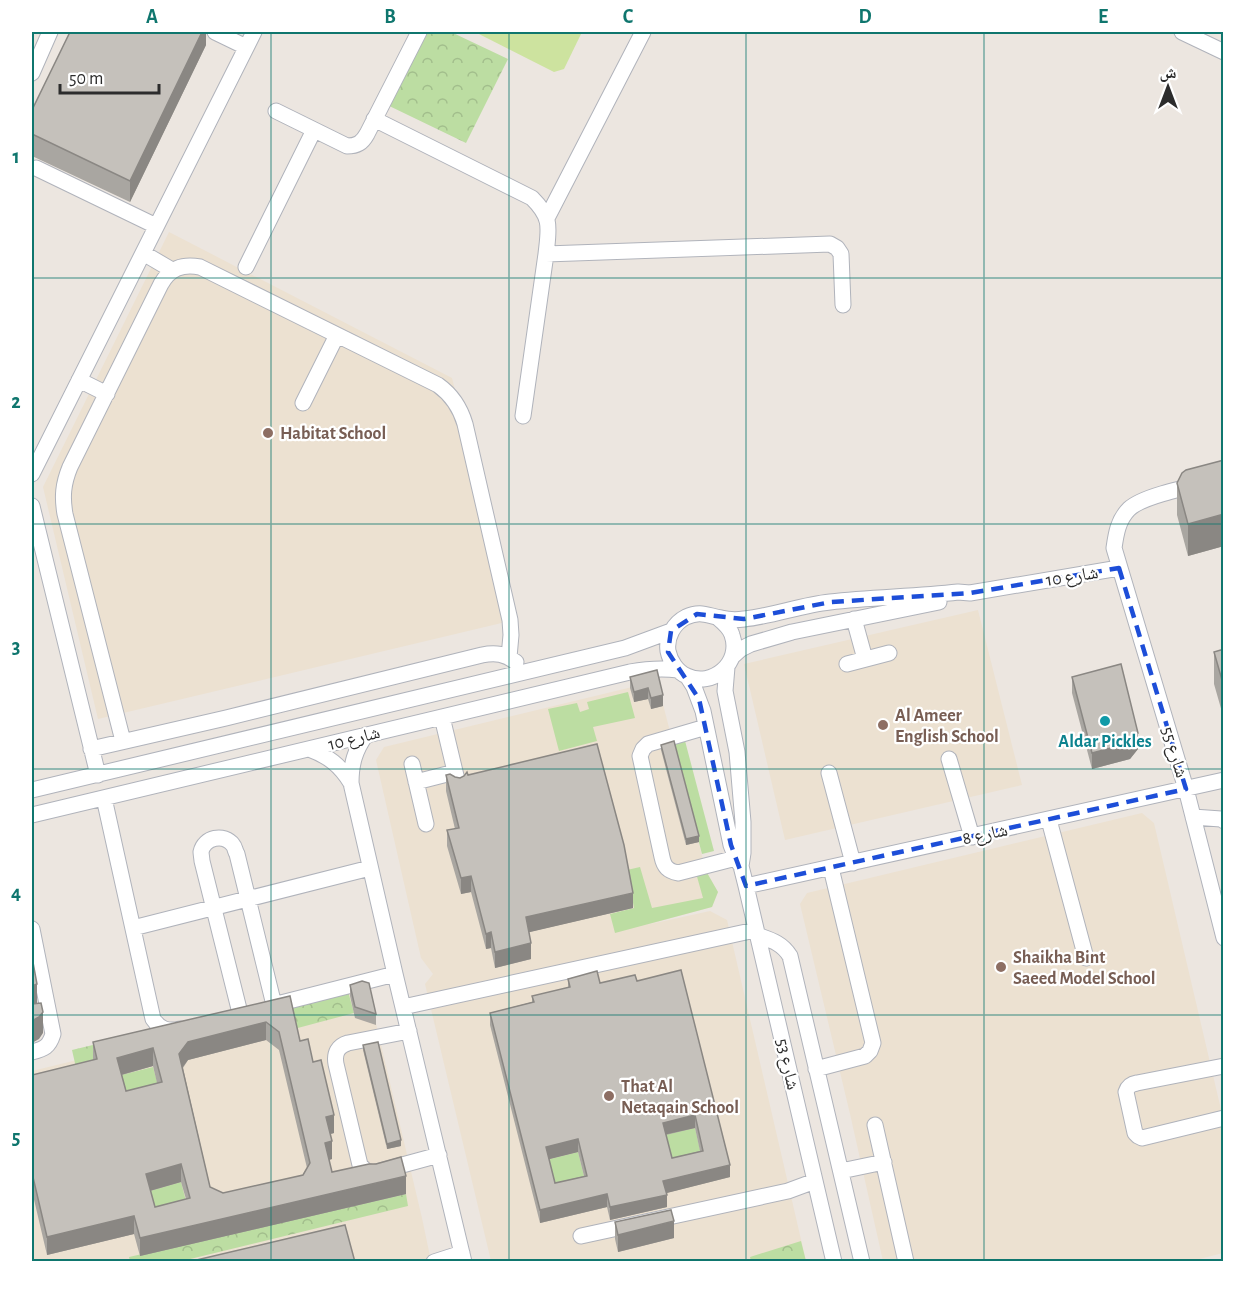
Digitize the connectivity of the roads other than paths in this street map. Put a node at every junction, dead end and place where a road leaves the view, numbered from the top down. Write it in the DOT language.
graph roads {
  1 [pos="50,32"];
  2 [pos="215,32"];
  3 [pos="254,32"];
  4 [pos="419,32"];
  5 [pos="643,32"];
  6 [pos="1182,32"];
  7 [pos="246,47"];
  8 [pos="1224,52"];
  9 [pos="32,73"];
  10 [pos="276,111"];
  11 [pos="374,119"];
  12 [pos="314,130"];
  13 [pos="36,168"];
  14 [pos="547,218"];
  15 [pos="156,226"];
  16 [pos="143,253"];
  17 [pos="546,254"];
  18 [pos="246,267"];
  19 [pos="172,270"];
  20 [pos="843,305"];
  21 [pos="337,335"];
  22 [pos="78,380"];
  23 [pos="106,394"];
  24 [pos="303,404"];
  25 [pos="523,416"];
  26 [pos="32,474"];
  27 [pos="1224,479"];
  28 [pos="32,506"];
  29 [pos="1119,568"];
  30 [pos="970,593"];
  31 [pos="856,601"];
  32 [pos="718,618"];
  33 [pos="857,619"];
  34 [pos="671,632"];
  35 [pos="889,653"];
  36 [pos="508,657"];
  37 [pos="865,659"];
  38 [pos="730,662"];
  39 [pos="847,664"];
  40 [pos="528,671"];
  41 [pos="682,673"];
  42 [pos="442,717"];
  43 [pos="706,727"];
  44 [pos="366,735"];
  45 [pos="123,741"];
  46 [pos="91,748"];
  47 [pos="309,749"];
  48 [pos="949,759"];
  49 [pos="412,764"];
  50 [pos="829,773"];
  51 [pos="98,775"];
  52 [pos="1224,780"];
  53 [pos="416,782"];
  54 [pos="351,783"];
  55 [pos="1186,789"];
  56 [pos="32,790"];
  57 [pos="104,798"];
  58 [pos="32,815"];
  59 [pos="1193,817"];
  60 [pos="1049,820"];
  61 [pos="1224,821"];
  62 [pos="426,824"];
  63 [pos="972,837"];
  64 [pos="738,862"];
  65 [pos="853,863"];
  66 [pos="370,868"];
  67 [pos="831,868"];
  68 [pos="746,886"];
  69 [pos="248,898"];
  70 [pos="213,907"];
  71 [pos="133,928"];
  72 [pos="32,929"];
  73 [pos="756,932"];
  74 [pos="1224,938"];
  75 [pos="1086,958"];
  76 [pos="395,974"];
  77 [pos="403,1007"];
  78 [pos="251,1010"];
  79 [pos="48,1013"];
  80 [pos="32,1017"];
  81 [pos="189,1026"];
  82 [pos="409,1030"];
  83 [pos="32,1052"];
  84 [pos="1224,1066"];
  85 [pos="816,1069"];
  86 [pos="822,1095"];
  87 [pos="1224,1118"];
  88 [pos="801,1121"];
  89 [pos="875,1125"];
  90 [pos="439,1155"];
  91 [pos="884,1162"];
  92 [pos="841,1172"];
  93 [pos="815,1181"];
  94 [pos="581,1236"];
  95 [pos="463,1257"];
  96 [pos="434,1262"];
  97 [pos="834,1262"];
  98 [pos="862,1262"];
  99 [pos="906,1262"];
  1 -- 9 [label="street"];
  2 -- 7 [label="street"];
  3 -- 7 [label="street"];
  4 -- 11 [label="street"];
  5 -- 14 [label="street"];
  6 -- 8 [label="street"];
  7 -- 15 [label="street"];
  10 -- 12 [label="street"];
  11 -- 12 [label="street"];
  11 -- 14 [label="street"];
  12 -- 18 [label="street"];
  13 -- 15 [label="street"];
  14 -- 17 [label="street"];
  15 -- 16 [label="street"];
  16 -- 19 [label="street"];
  16 -- 22 [label="street"];
  17 -- 20 [label="street"];
  17 -- 25 [label="street"];
  19 -- 21 [label="street"];
  19 -- 23 [label="street"];
  21 -- 24 [label="street"];
  21 -- 36 [label="street"];
  22 -- 23 [label="street"];
  22 -- 26 [label="street"];
  23 -- 45 [label="street"];
  27 -- 29 [label="street, شارع 10"];
  28 -- 46 [label="street"];
  29 -- 30 [label="street, شارع 10"];
  29 -- 55 [label="street, شارع 55"];
  30 -- 31 [label="street, شارع 10"];
  30 -- 33 [label="street, شارع 10"];
  31 -- 32 [label="street, شارع 10"];
  31 -- 33 [label="street"];
  32 -- 34 [label="street"];
  32 -- 38 [label="street"];
  33 -- 37 [label="street"];
  33 -- 38 [label="street, شارع 10"];
  34 -- 40 [label="street, شارع 10"];
  34 -- 41 [label="street"];
  35 -- 37 [label="street"];
  36 -- 40 [label="street"];
  36 -- 45 [label="street"];
  37 -- 39 [label="street"];
  38 -- 41 [label="street"];
  38 -- 64 [label="street, شارع 53"];
  40 -- 51 [label="street, شارع 10"];
  41 -- 42 [label="street, شارع 10"];
  41 -- 43 [label="street, شارع 53"];
  42 -- 44 [label="street, شارع 10"];
  42 -- 53 [label="street"];
  43 -- 64 [label="street, شارع 53"];
  43 -- 64 [label="street"];
  44 -- 47 [label="street, شارع 10"];
  44 -- 54 [label="street"];
  45 -- 46 [label="street"];
  46 -- 51 [label="street"];
  47 -- 54 [label="street"];
  47 -- 57 [label="street, شارع 10"];
  48 -- 63 [label="street"];
  49 -- 53 [label="street"];
  50 -- 65 [label="street"];
  51 -- 56 [label="street, شارع 10"];
  52 -- 55 [label="street, شارع 8"];
  53 -- 62 [label="street"];
  54 -- 66 [label="street"];
  55 -- 59 [label="street, شارع 55"];
  55 -- 60 [label="street, شارع 8"];
  57 -- 58 [label="street, شارع 10"];
  57 -- 71 [label="street"];
  59 -- 61 [label="street"];
  59 -- 74 [label="street, شارع 55"];
  60 -- 63 [label="street, شارع 8"];
  60 -- 75 [label="street"];
  63 -- 65 [label="street, شارع 8"];
  64 -- 68 [label="street, شارع 53"];
  65 -- 67 [label="street, شارع 8"];
  66 -- 69 [label="street"];
  66 -- 76 [label="street"];
  67 -- 68 [label="street, شارع 8"];
  67 -- 85 [label="street"];
  68 -- 73 [label="street, شارع 53"];
  69 -- 70 [label="street"];
  69 -- 70 [label="street"];
  69 -- 78 [label="street"];
  70 -- 71 [label="street"];
  70 -- 78 [label="street"];
  71 -- 81 [label="street"];
  72 -- 79 [label="street"];
  73 -- 77 [label="street"];
  73 -- 85 [label="street"];
  73 -- 88 [label="street, شارع 53"];
  76 -- 77 [label="street"];
  76 -- 78 [label="street"];
  77 -- 82 [label="street"];
  79 -- 80 [label="street"];
  79 -- 83 [label="street"];
  82 -- 90 [label="street"];
  82 -- 90 [label="street"];
  84 -- 87 [label="street"];
  85 -- 86 [label="street"];
  86 -- 88 [label="street"];
  86 -- 92 [label="street"];
  88 -- 93 [label="street, شارع 53"];
  89 -- 91 [label="street"];
  90 -- 95 [label="street"];
  91 -- 92 [label="street"];
  91 -- 99 [label="street"];
  92 -- 98 [label="street"];
  93 -- 94 [label="street"];
  93 -- 97 [label="street, شارع 53"];
  95 -- 96 [label="street"];
}
